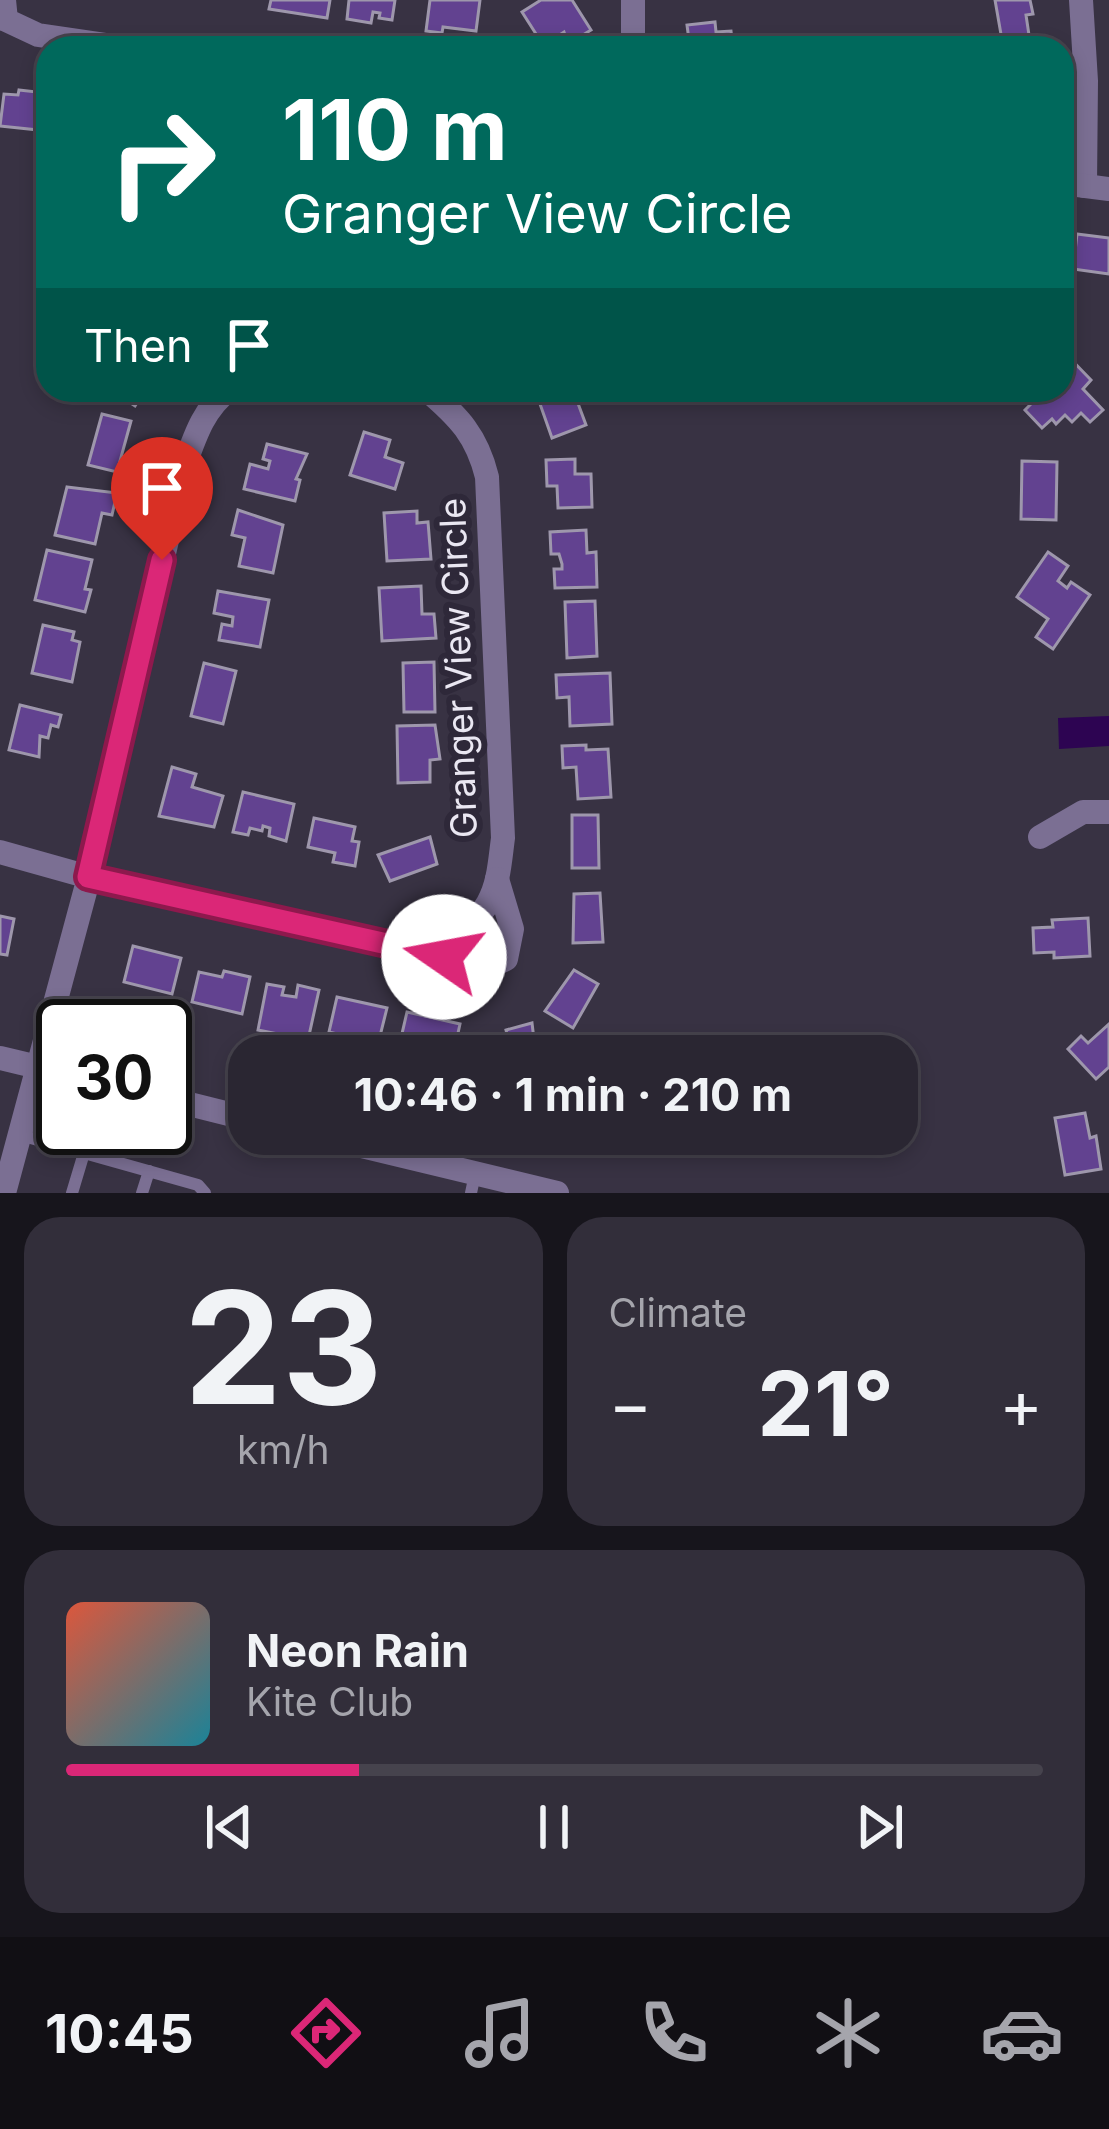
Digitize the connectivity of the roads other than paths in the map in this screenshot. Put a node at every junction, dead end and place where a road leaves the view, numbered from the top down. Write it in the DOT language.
graph roads {
  1 [pos="4,0"];
  2 [pos="633,0"];
  3 [pos="1081,0"];
  4 [pos="45,36"];
  5 [pos="633,36"];
  6 [pos="1085,186"];
  7 [pos="216,402"];
  8 [pos="442,402"];
  9 [pos="1109,812"];
  10 [pos="1040,836"];
  11 [pos="0,852"];
  12 [pos="88,877"];
  13 [pos="497,879"];
  14 [pos="428,943"];
  15 [pos="65,999"];
  16 [pos="0,1058"];
  17 [pos="36,1066"];
  18 [pos="36,1101"];
  19 [pos="192,1105"];
  20 [pos="228,1114"];
  21 [pos="20,1135"];
  22 [pos="36,1140"];
  23 [pos="83,1155"];
  24 [pos="91,1155"];
  25 [pos="381,1155"];
  26 [pos="149,1171"];
  27 [pos="473,1183"];
  28 [pos="510,1188"];
  29 [pos="4,1193"];
  30 [pos="72,1193"];
  31 [pos="142,1193"];
  32 [pos="206,1193"];
  33 [pos="557,1193"];
  1 -- 4 [label="street"];
  2 -- 5 [label="street"];
  3 -- 6 [label="street"];
  7 -- 12 [label="street"];
  8 -- 13 [label="street, Granger View Circle"];
  9 -- 10 [label="street"];
  11 -- 12 [label="street"];
  12 -- 14 [label="street"];
  12 -- 15 [label="street"];
  13 -- 14 [label="street, Granger View Circle"];
  13 -- 14 [label="street"];
  16 -- 17 [label="street"];
  18 -- 21 [label="street"];
  19 -- 20 [label="street"];
  21 -- 22 [label="lane"];
  21 -- 29 [label="street"];
  23 -- 30 [label="lane"];
  24 -- 26 [label="lane"];
  25 -- 27 [label="street"];
  26 -- 31 [label="lane"];
  26 -- 32 [label="lane"];
  27 -- 28 [label="street"];
  28 -- 33 [label="street"];
}
